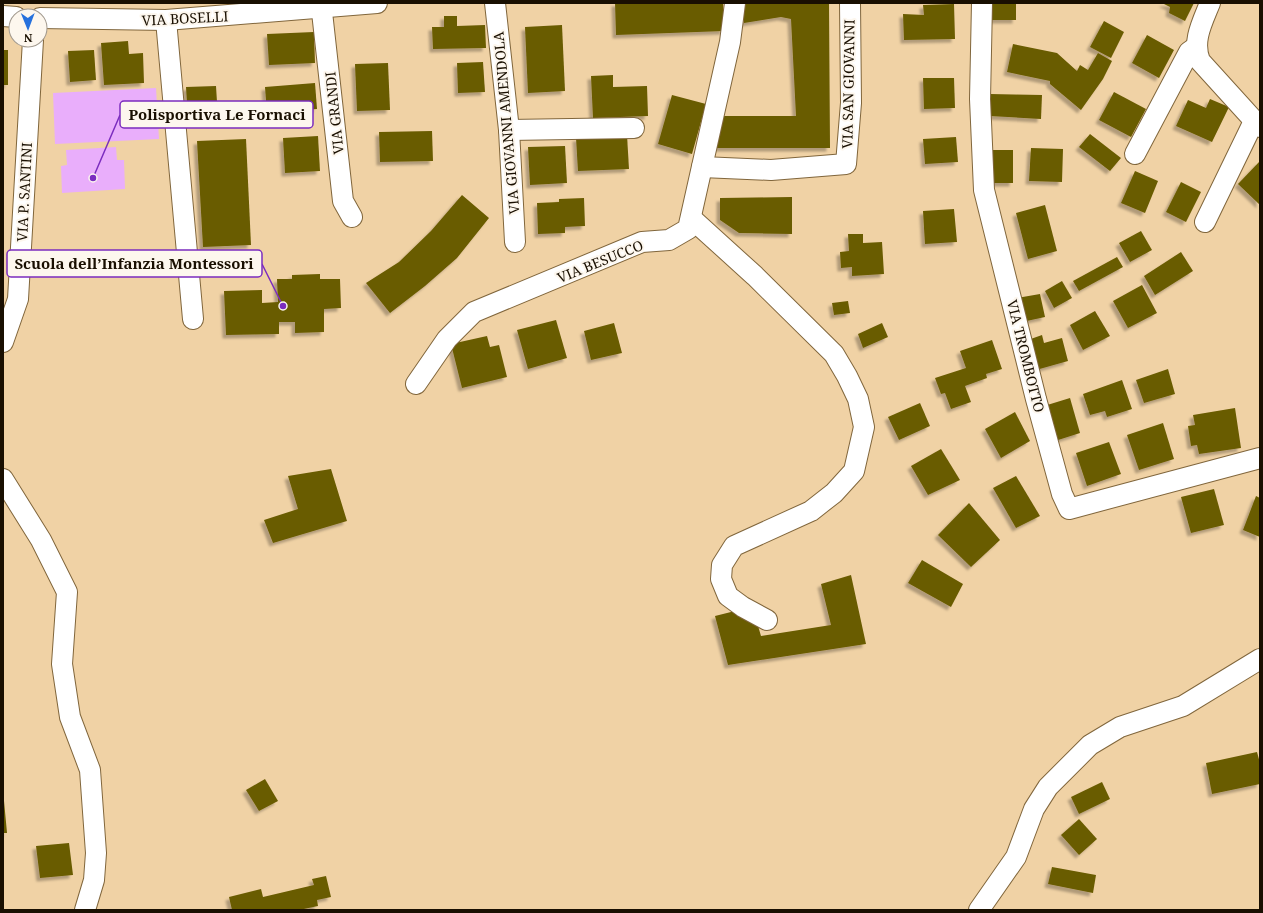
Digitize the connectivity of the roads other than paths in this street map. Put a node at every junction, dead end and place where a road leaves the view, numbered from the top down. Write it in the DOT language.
graph roads {
  1 [pos="50,3"];
  2 [pos="378,3"];
  3 [pos="495,3"];
  4 [pos="735,3"];
  5 [pos="850,3"];
  6 [pos="982,3"];
  7 [pos="1210,3"];
  8 [pos="322,5"];
  9 [pos="48,18"];
  10 [pos="95,19"];
  11 [pos="166,20"];
  12 [pos="1196,47"];
  13 [pos="33,48"];
  14 [pos="1257,124"];
  15 [pos="634,128"];
  16 [pos="509,130"];
  17 [pos="1135,154"];
  18 [pos="702,167"];
  19 [pos="352,218"];
  20 [pos="691,218"];
  21 [pos="1205,222"];
  22 [pos="515,242"];
  23 [pos="193,319"];
  24 [pos="3,342"];
  25 [pos="416,384"];
  26 [pos="1260,458"];
  27 [pos="3,479"];
  28 [pos="767,620"];
  29 [pos="1260,659"];
  30 [pos="85,910"];
  31 [pos="980,910"];
  1 -- 10 [label="street"];
  2 -- 8 [label="street, VIA BOSELLI"];
  3 -- 16 [label="street, VIA GIOVANNI AMENDOLA"];
  4 -- 18 [label="street, VIA BESUCCO"];
  5 -- 18 [label="street, VIA SAN GIOVANNI"];
  6 -- 26 [label="street, VIA TROMBOTTO"];
  7 -- 12 [label="street"];
  8 -- 11 [label="street, VIA BOSELLI"];
  8 -- 19 [label="street, VIA GRANDI"];
  9 -- 10 [label="street, VIA BOSELLI"];
  10 -- 11 [label="street, VIA BOSELLI"];
  11 -- 23 [label="street"];
  12 -- 14 [label="street"];
  12 -- 17 [label="street"];
  13 -- 24 [label="street, VIA P. SANTINI"];
  14 -- 21 [label="street"];
  15 -- 16 [label="street"];
  16 -- 22 [label="street, VIA GIOVANNI AMENDOLA"];
  18 -- 20 [label="street, VIA BESUCCO"];
  20 -- 25 [label="street, VIA BESUCCO"];
  20 -- 28 [label="street"];
  27 -- 30 [label="street"];
  29 -- 31 [label="street"];
}
